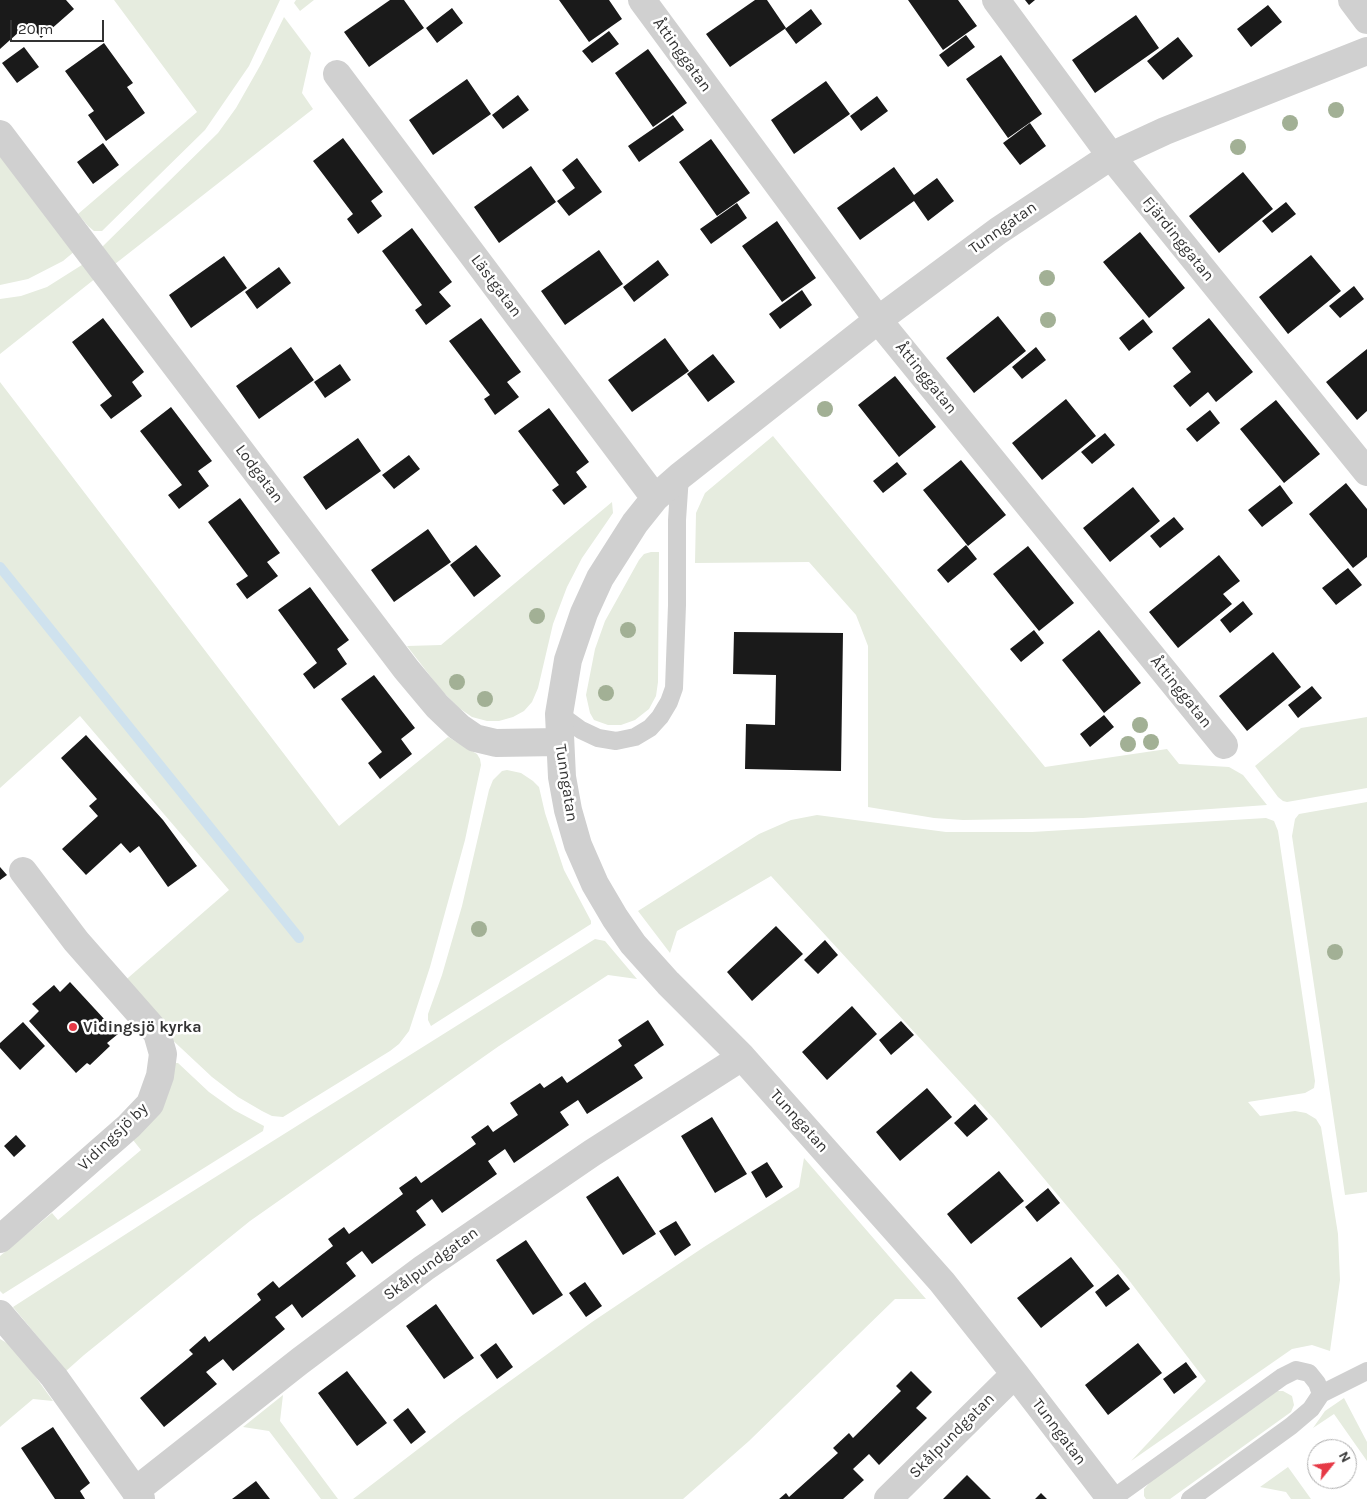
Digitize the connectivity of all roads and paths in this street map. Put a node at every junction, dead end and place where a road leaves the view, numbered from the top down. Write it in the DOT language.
graph roads {
  1 [pos="642,0"];
  2 [pos="996,0"];
  3 [pos="1352,0"];
  4 [pos="1367,20"];
  5 [pos="1367,51"];
  6 [pos="337,74"];
  7 [pos="0,134"];
  8 [pos="1111,156"];
  9 [pos="878,320"];
  10 [pos="1367,472"];
  11 [pos="680,476"];
  12 [pos="655,498"];
  13 [pos="559,714"];
  14 [pos="559,742"];
  15 [pos="1224,745"];
  16 [pos="23,872"];
  17 [pos="742,1058"];
  18 [pos="0,1239"];
  19 [pos="0,1314"];
  20 [pos="1367,1371"];
  21 [pos="1015,1374"];
  22 [pos="1321,1394"];
  23 [pos="138,1495"];
  24 [pos="888,1499"];
  25 [pos="1111,1499"];
  26 [pos="1190,1499"];
  1 -- 9 [label="street, Åttinggatan"];
  2 -- 8 [label="street, Fjärdinggatan"];
  3 -- 4 [label="street"];
  5 -- 8 [label="street, Tunngatan"];
  6 -- 12 [label="street, Lästgatan"];
  7 -- 14 [label="street, Lodgatan"];
  8 -- 9 [label="street, Tunngatan"];
  8 -- 10 [label="street, Fjärdinggatan"];
  9 -- 11 [label="street, Tunngatan"];
  9 -- 15 [label="street, Åttinggatan"];
  11 -- 12 [label="street, Tunngatan"];
  11 -- 13 [label="lane, Tunngatan"];
  12 -- 13 [label="street, Tunngatan"];
  13 -- 14 [label="street, Tunngatan"];
  14 -- 17 [label="street, Tunngatan"];
  16 -- 18 [label="street, Vidingsjö by"];
  17 -- 21 [label="street, Tunngatan"];
  17 -- 23 [label="street, Skålpundgatan"];
  19 -- 23 [label="street, Skålpundgatan"];
  20 -- 22 [label="lane"];
  21 -- 24 [label="street, Skålpundgatan"];
  21 -- 25 [label="street, Tunngatan"];
  22 -- 25 [label="lane"];
  22 -- 26 [label="lane"];
}
